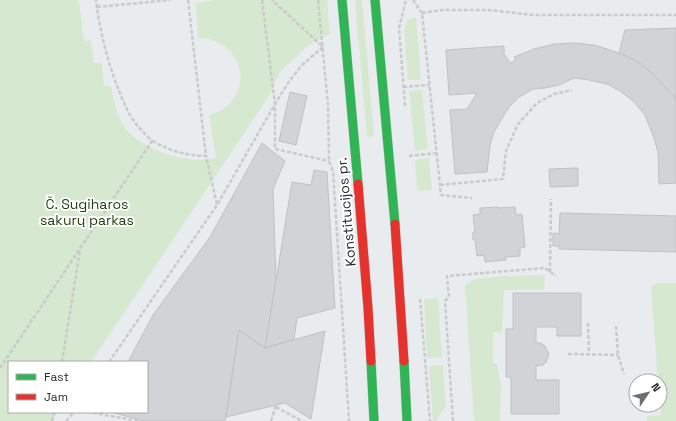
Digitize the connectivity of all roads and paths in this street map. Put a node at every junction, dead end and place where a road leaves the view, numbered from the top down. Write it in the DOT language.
graph roads {
  1 [pos="96,0"];
  2 [pos="170,0"];
  3 [pos="188,0"];
  4 [pos="262,0"];
  5 [pos="272,0"];
  6 [pos="318,0"];
  7 [pos="342,0"];
  8 [pos="375,0"];
  9 [pos="413,0"];
  10 [pos="97,7"];
  11 [pos="422,13"];
  12 [pos="676,15"];
  13 [pos="323,47"];
  14 [pos="429,85"];
  15 [pos="404,87"];
  16 [pos="572,90"];
  17 [pos="275,104"];
  18 [pos="152,141"];
  19 [pos="437,153"];
  20 [pos="206,156"];
  21 [pos="409,156"];
  22 [pos="329,161"];
  23 [pos="440,185"];
  24 [pos="472,198"];
  25 [pos="551,199"];
  26 [pos="217,205"];
  27 [pos="80,249"];
  28 [pos="550,272"];
  29 [pos="556,276"];
  30 [pos="588,323"];
  31 [pos="616,326"];
  32 [pos="568,354"];
  33 [pos="589,354"];
  34 [pos="618,355"];
  35 [pos="62,361"];
  36 [pos="110,361"];
  37 [pos="0,368"];
  38 [pos="624,374"];
  39 [pos="73,413"];
  40 [pos="94,413"];
  41 [pos="66,421"];
  42 [pos="139,421"];
  43 [pos="271,421"];
  44 [pos="302,421"];
  45 [pos="349,421"];
  46 [pos="374,421"];
  47 [pos="406,421"];
  48 [pos="453,421"];
  1 -- 10 [label="path"];
  2 -- 10 [label="path"];
  3 -- 20 [label="path"];
  4 -- 17 [label="path"];
  5 -- 13 [label="path"];
  6 -- 13 [label="path"];
  7 -- 46 [label="main road, Konstitucijos pr."];
  8 -- 47 [label="main road"];
  9 -- 11 [label="path"];
  10 -- 18 [label="path"];
  11 -- 12 [label="path"];
  11 -- 14 [label="path"];
  13 -- 17 [label="path"];
  13 -- 22 [label="path"];
  14 -- 15 [label="path"];
  14 -- 19 [label="path"];
  16 -- 23 [label="path"];
  17 -- 22 [label="path"];
  17 -- 26 [label="path"];
  18 -- 20 [label="path"];
  18 -- 27 [label="path"];
  19 -- 21 [label="path"];
  19 -- 23 [label="path"];
  20 -- 26 [label="path"];
  22 -- 45 [label="path"];
  23 -- 24 [label="path"];
  25 -- 28 [label="path"];
  26 -- 36 [label="path"];
  27 -- 35 [label="path"];
  27 -- 37 [label="path"];
  28 -- 29 [label="path"];
  28 -- 48 [label="path"];
  30 -- 33 [label="path"];
  31 -- 34 [label="path"];
  32 -- 33 [label="path"];
  33 -- 34 [label="path"];
  34 -- 38 [label="path"];
  39 -- 41 [label="path"];
  40 -- 42 [label="path"];
  43 -- 44 [label="path"];
}
